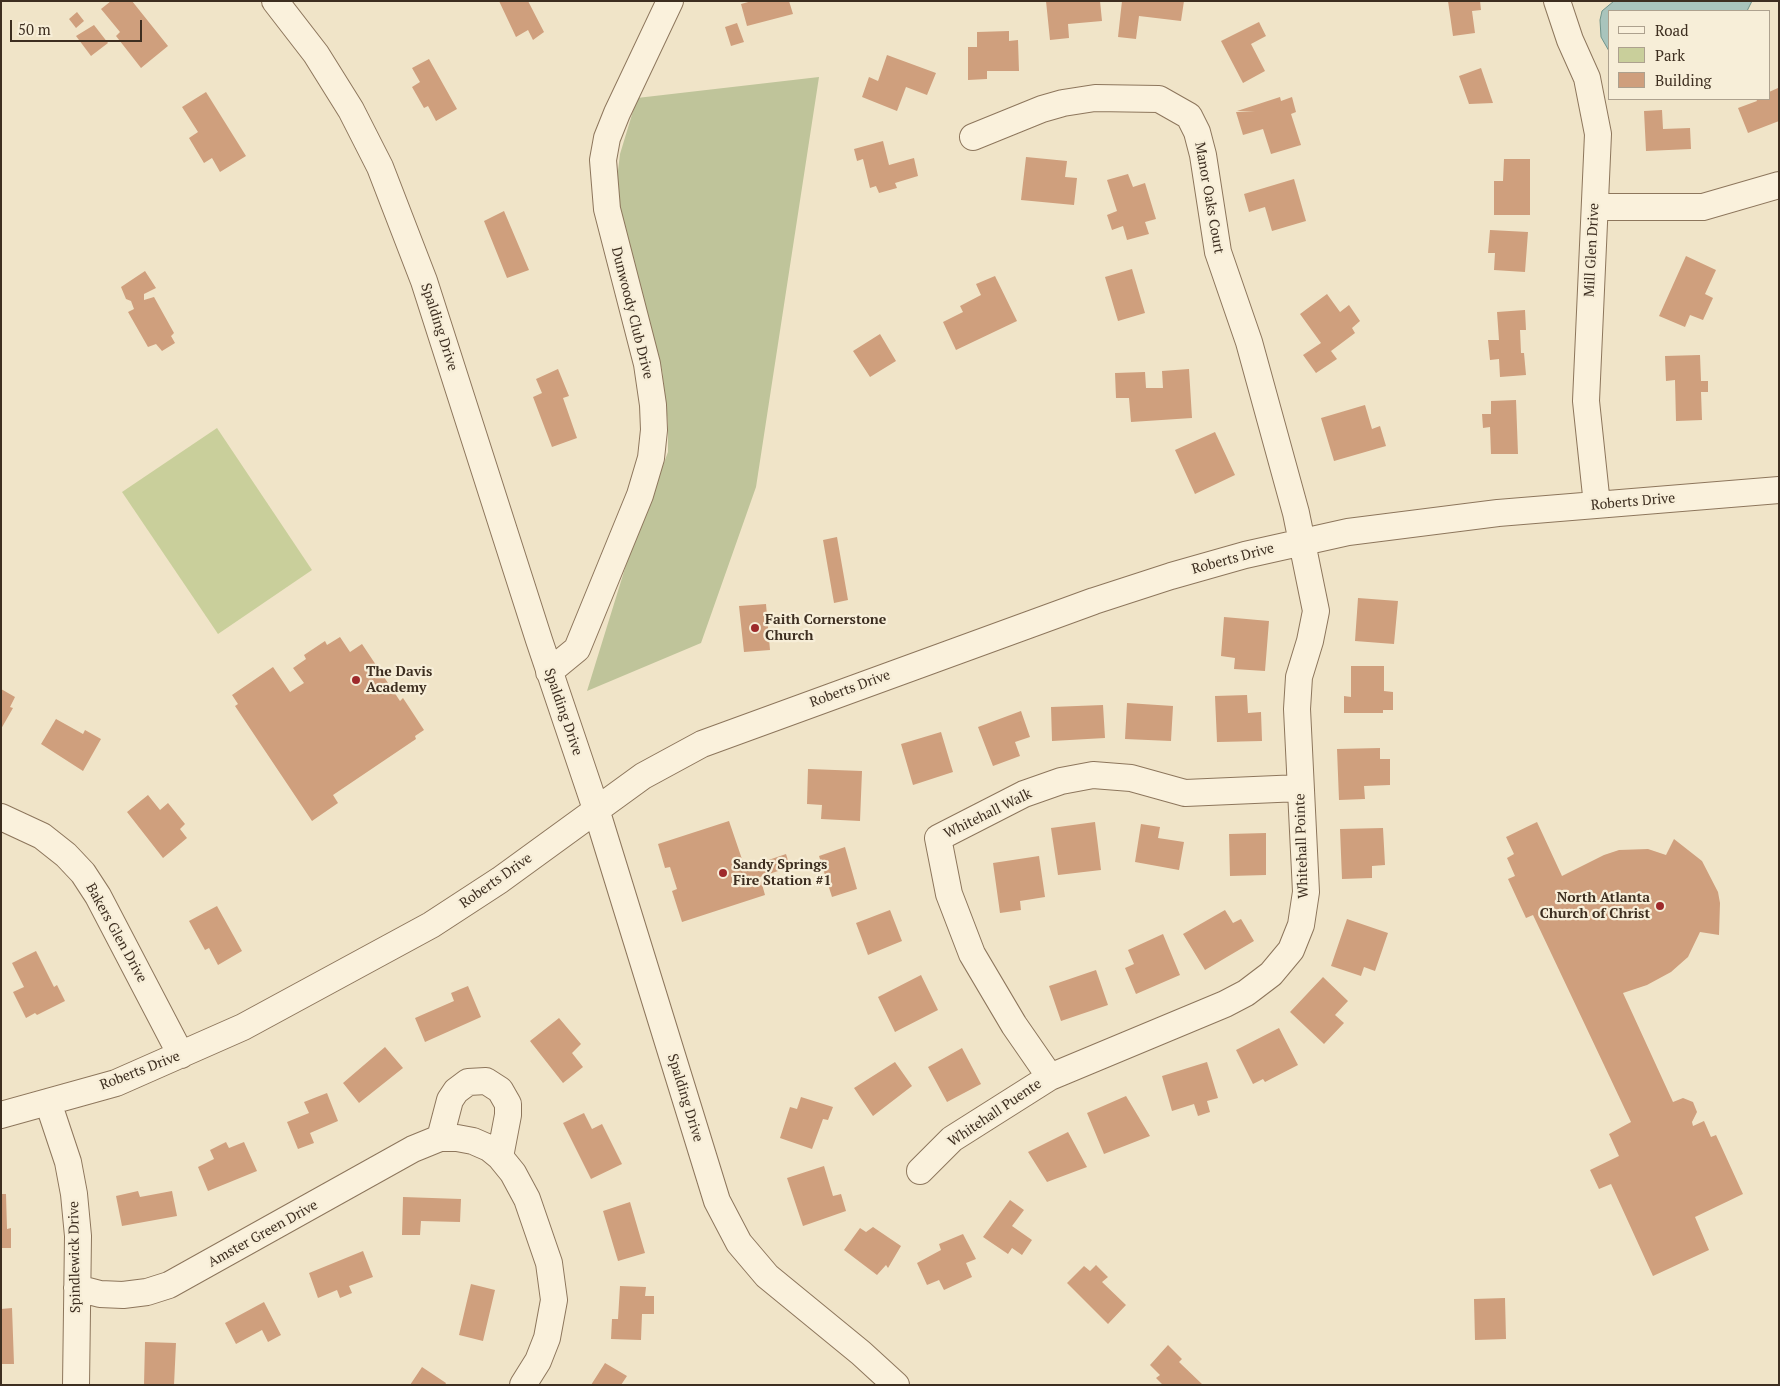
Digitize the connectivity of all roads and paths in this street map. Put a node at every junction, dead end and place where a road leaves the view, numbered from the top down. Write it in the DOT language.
graph roads {
  1 [pos="275,1"];
  2 [pos="670,1"];
  3 [pos="1557,1"];
  4 [pos="973,137"];
  5 [pos="1779,185"];
  6 [pos="1596,207"];
  7 [pos="1779,490"];
  8 [pos="1597,505"];
  9 [pos="1302,534"];
  10 [pos="549,672"];
  11 [pos="1300,788"];
  12 [pos="596,809"];
  13 [pos="1,817"];
  14 [pos="181,1055"];
  15 [pos="1050,1077"];
  16 [pos="48,1102"];
  17 [pos="1,1115"];
  18 [pos="440,1138"];
  19 [pos="500,1157"];
  20 [pos="920,1171"];
  21 [pos="77,1288"];
  22 [pos="76,1385"];
  23 [pos="523,1385"];
  24 [pos="896,1385"];
  1 -- 10 [label="street, Spalding Drive"];
  2 -- 10 [label="street, Dunwoody Club Drive"];
  3 -- 6 [label="street, Mill Glen Drive"];
  4 -- 9 [label="street, Manor Oaks Court"];
  5 -- 6 [label="street"];
  6 -- 8 [label="street, Mill Glen Drive"];
  7 -- 8 [label="street, Roberts Drive"];
  8 -- 9 [label="street, Roberts Drive"];
  9 -- 11 [label="street, Whitehall Pointe"];
  9 -- 12 [label="street, Roberts Drive"];
  10 -- 12 [label="street, Spalding Drive"];
  11 -- 15 [label="street, Whitehall Pointe"];
  11 -- 15 [label="street, Whitehall Walk"];
  12 -- 14 [label="street, Roberts Drive"];
  12 -- 24 [label="street, Spalding Drive"];
  13 -- 14 [label="street, Bakers Glen Drive"];
  14 -- 16 [label="street, Roberts Drive"];
  15 -- 20 [label="street, Whitehall Puente"];
  16 -- 17 [label="street, Roberts Drive"];
  16 -- 21 [label="street, Spindlewick Drive"];
  18 -- 19 [label="street, Amster Green Drive"];
  18 -- 19 [label="street"];
  18 -- 21 [label="street, Amster Green Drive"];
  19 -- 23 [label="street, Amster Green Drive"];
  21 -- 22 [label="street, Spindlewick Drive"];
}
